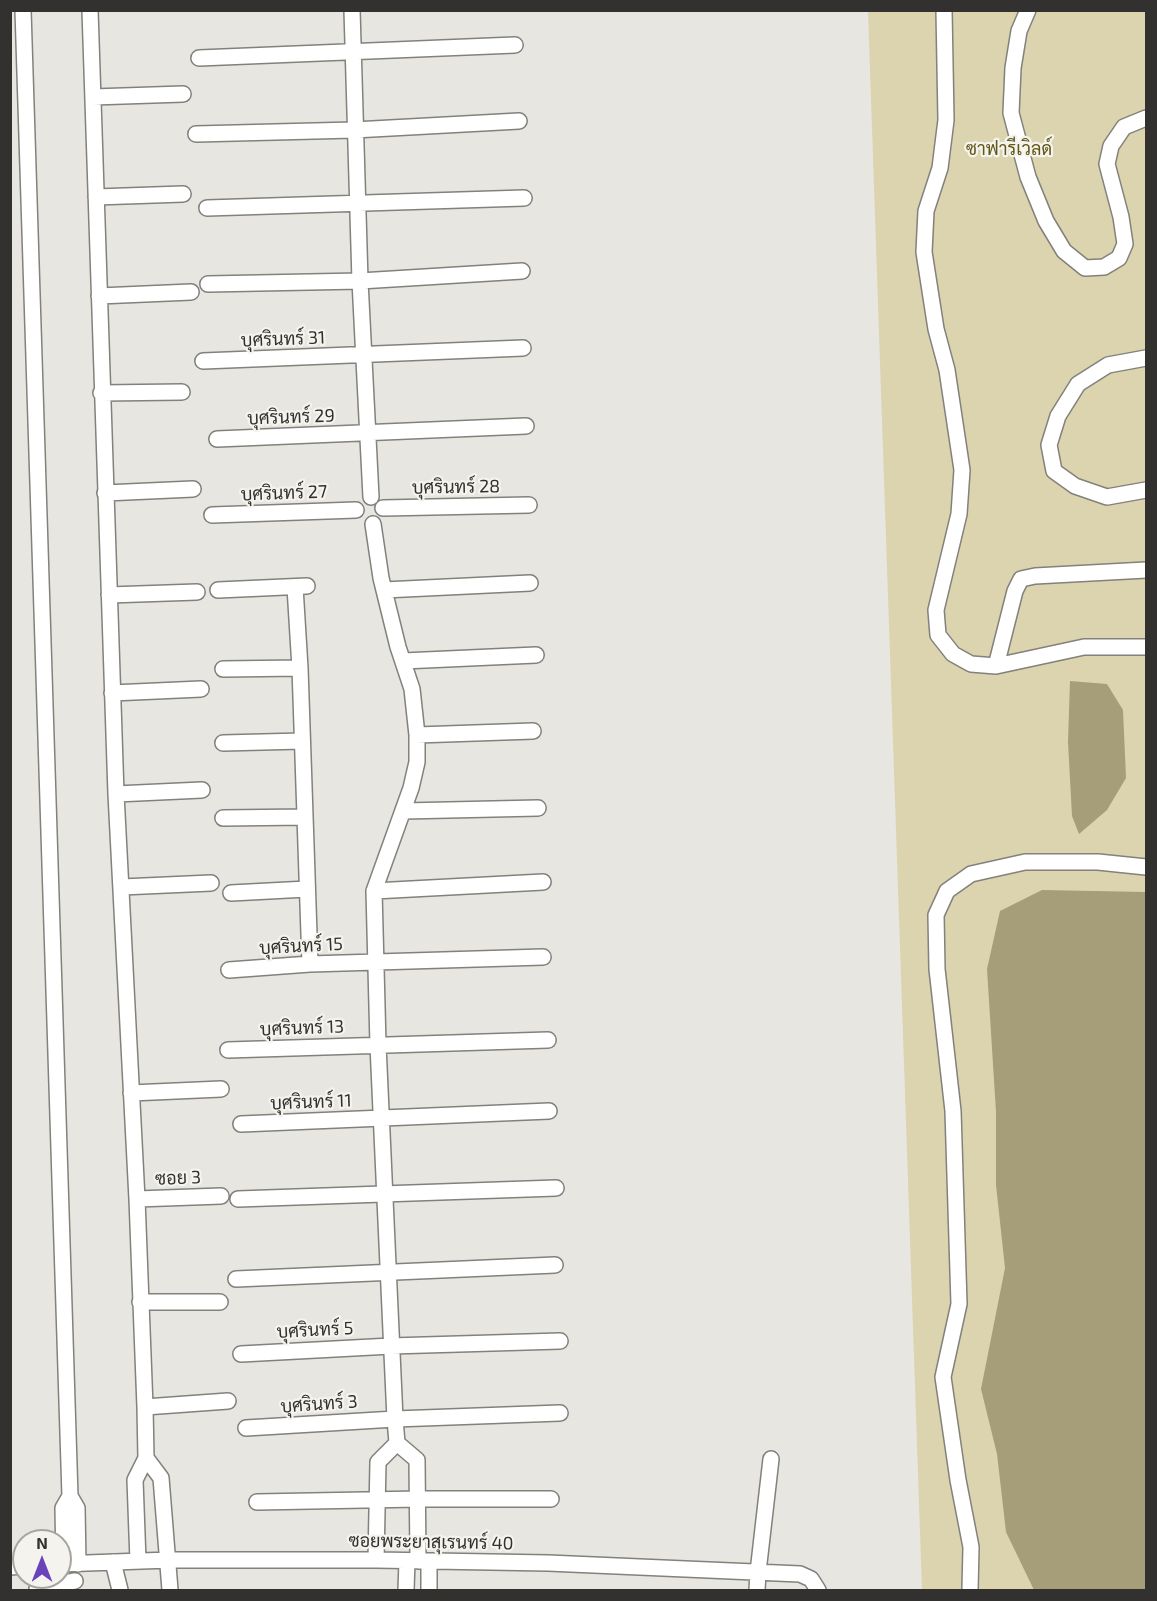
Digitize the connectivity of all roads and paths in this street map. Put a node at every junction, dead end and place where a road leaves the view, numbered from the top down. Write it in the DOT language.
graph roads {
  1 [pos="23,10"];
  2 [pos="90,10"];
  3 [pos="352,10"];
  4 [pos="944,10"];
  5 [pos="1028,10"];
  6 [pos="515,45"];
  7 [pos="353,52"];
  8 [pos="199,58"];
  9 [pos="183,94"];
  10 [pos="93,97"];
  11 [pos="1146,118"];
  12 [pos="519,121"];
  13 [pos="354,130"];
  14 [pos="196,134"];
  15 [pos="183,194"];
  16 [pos="96,197"];
  17 [pos="524,198"];
  18 [pos="357,203"];
  19 [pos="207,208"];
  20 [pos="522,271"];
  21 [pos="360,281"];
  22 [pos="208,284"];
  23 [pos="191,292"];
  24 [pos="99,296"];
  25 [pos="523,348"];
  26 [pos="364,356"];
  27 [pos="1146,358"];
  28 [pos="203,361"];
  29 [pos="182,392"];
  30 [pos="101,393"];
  31 [pos="526,426"];
  32 [pos="366,433"];
  33 [pos="217,439"];
  34 [pos="193,489"];
  35 [pos="1146,490"];
  36 [pos="105,493"];
  37 [pos="371,497"];
  38 [pos="530,505"];
  39 [pos="383,508"];
  40 [pos="356,510"];
  41 [pos="212,515"];
  42 [pos="373,524"];
  43 [pos="1146,570"];
  44 [pos="530,584"];
  45 [pos="218,590"];
  46 [pos="384,590"];
  47 [pos="197,592"];
  48 [pos="108,595"];
  49 [pos="1146,647"];
  50 [pos="536,655"];
  51 [pos="403,661"];
  52 [pos="996,666"];
  53 [pos="300,668"];
  54 [pos="224,669"];
  55 [pos="201,689"];
  56 [pos="112,693"];
  57 [pos="533,731"];
  58 [pos="417,735"];
  59 [pos="302,741"];
  60 [pos="224,743"];
  61 [pos="202,789"];
  62 [pos="116,794"];
  63 [pos="538,808"];
  64 [pos="404,811"];
  65 [pos="305,817"];
  66 [pos="224,818"];
  67 [pos="1146,867"];
  68 [pos="543,882"];
  69 [pos="211,883"];
  70 [pos="122,887"];
  71 [pos="307,889"];
  72 [pos="374,891"];
  73 [pos="231,893"];
  74 [pos="543,957"];
  75 [pos="376,962"];
  76 [pos="310,964"];
  77 [pos="229,970"];
  78 [pos="548,1040"];
  79 [pos="378,1045"];
  80 [pos="228,1050"];
  81 [pos="221,1089"];
  82 [pos="132,1093"];
  83 [pos="549,1111"];
  84 [pos="382,1119"];
  85 [pos="241,1124"];
  86 [pos="556,1188"];
  87 [pos="384,1193"];
  88 [pos="221,1196"];
  89 [pos="137,1199"];
  90 [pos="238,1199"];
  91 [pos="555,1265"];
  92 [pos="388,1271"];
  93 [pos="237,1279"];
  94 [pos="140,1302"];
  95 [pos="220,1302"];
  96 [pos="560,1341"];
  97 [pos="391,1346"];
  98 [pos="241,1354"];
  99 [pos="228,1401"];
  100 [pos="145,1407"];
  101 [pos="560,1413"];
  102 [pos="395,1419"];
  103 [pos="246,1428"];
  104 [pos="397,1443"];
  105 [pos="146,1458"];
  106 [pos="771,1459"];
  107 [pos="419,1498"];
  108 [pos="551,1498"];
  109 [pos="377,1499"];
  110 [pos="257,1503"];
  111 [pos="72,1543"];
  112 [pos="169,1560"];
  113 [pos="376,1560"];
  114 [pos="138,1561"];
  115 [pos="418,1561"];
  116 [pos="113,1562"];
  117 [pos="72,1564"];
  118 [pos="758,1572"];
  119 [pos="120,1590"];
  120 [pos="170,1590"];
  121 [pos="406,1590"];
  122 [pos="429,1590"];
  123 [pos="757,1590"];
  124 [pos="818,1590"];
  125 [pos="970,1590"];
  1 -- 111 [label="street"];
  2 -- 10 [label="street"];
  3 -- 7 [label="street"];
  4 -- 52 [label="street"];
  5 -- 11 [label="street"];
  6 -- 7 [label="street"];
  7 -- 8 [label="street"];
  7 -- 13 [label="street"];
  9 -- 10 [label="street"];
  10 -- 16 [label="street"];
  12 -- 13 [label="street"];
  13 -- 14 [label="street"];
  13 -- 18 [label="street"];
  15 -- 16 [label="street"];
  16 -- 24 [label="street"];
  17 -- 18 [label="street"];
  18 -- 19 [label="street"];
  18 -- 21 [label="street"];
  20 -- 21 [label="street"];
  21 -- 22 [label="street"];
  21 -- 26 [label="street"];
  23 -- 24 [label="street"];
  24 -- 30 [label="street"];
  25 -- 26 [label="street, บุศรินทร์ 31"];
  26 -- 28 [label="street, บุศรินทร์ 31"];
  26 -- 32 [label="street"];
  27 -- 35 [label="street"];
  29 -- 30 [label="street"];
  30 -- 36 [label="street"];
  31 -- 32 [label="street, บุศรินทร์ 29"];
  32 -- 33 [label="street, บุศรินทร์ 29"];
  32 -- 37 [label="street"];
  34 -- 36 [label="street"];
  36 -- 48 [label="street"];
  37 -- 39 [label="street"];
  37 -- 40 [label="street"];
  38 -- 39 [label="street, บุศรินทร์ 28"];
  39 -- 42 [label="street"];
  40 -- 41 [label="street, บุศรินทร์ 27"];
  40 -- 42 [label="street"];
  42 -- 46 [label="street"];
  43 -- 52 [label="street"];
  44 -- 46 [label="street"];
  45 -- 53 [label="street"];
  46 -- 51 [label="street"];
  47 -- 48 [label="street"];
  48 -- 56 [label="street"];
  49 -- 52 [label="street"];
  50 -- 51 [label="street"];
  51 -- 58 [label="street"];
  53 -- 54 [label="street"];
  53 -- 59 [label="street"];
  55 -- 56 [label="street"];
  56 -- 62 [label="street"];
  57 -- 58 [label="street"];
  58 -- 64 [label="street"];
  59 -- 60 [label="street"];
  59 -- 65 [label="street"];
  61 -- 62 [label="street"];
  62 -- 70 [label="street"];
  63 -- 64 [label="street"];
  64 -- 72 [label="street"];
  65 -- 66 [label="street"];
  65 -- 71 [label="street"];
  67 -- 125 [label="street"];
  68 -- 72 [label="street"];
  69 -- 70 [label="street"];
  70 -- 82 [label="street"];
  71 -- 73 [label="street"];
  71 -- 76 [label="street"];
  72 -- 75 [label="street"];
  74 -- 75 [label="street, บุศรินทร์ 15"];
  75 -- 76 [label="street, บุศรินทร์ 15"];
  75 -- 79 [label="street"];
  76 -- 77 [label="street, บุศรินทร์ 15"];
  78 -- 79 [label="street, บุศรินทร์ 13"];
  79 -- 80 [label="street, บุศรินทร์ 13"];
  79 -- 84 [label="street"];
  81 -- 82 [label="street"];
  82 -- 89 [label="street"];
  83 -- 84 [label="street, บุศรินทร์ 11"];
  84 -- 85 [label="street, บุศรินทร์ 11"];
  84 -- 87 [label="street"];
  86 -- 87 [label="street"];
  87 -- 90 [label="street"];
  87 -- 92 [label="street"];
  88 -- 89 [label="street, ซอย 3"];
  89 -- 94 [label="street"];
  91 -- 92 [label="street"];
  92 -- 93 [label="street"];
  92 -- 97 [label="street"];
  94 -- 95 [label="street"];
  94 -- 100 [label="street"];
  96 -- 97 [label="street, บุศรินทร์ 5"];
  97 -- 98 [label="street, บุศรินทร์ 5"];
  97 -- 102 [label="street"];
  99 -- 100 [label="street"];
  100 -- 105 [label="street"];
  101 -- 102 [label="street, บุศรินทร์ 3"];
  102 -- 103 [label="street, บุศรินทร์ 3"];
  102 -- 104 [label="street"];
  104 -- 107 [label="street"];
  104 -- 109 [label="street"];
  105 -- 112 [label="street"];
  105 -- 114 [label="street"];
  106 -- 118 [label="street"];
  107 -- 108 [label="street"];
  107 -- 109 [label="street"];
  107 -- 115 [label="street"];
  109 -- 110 [label="street"];
  109 -- 113 [label="street"];
  112 -- 113 [label="street, ซอยพระยาสุเรนทร์ 40"];
  112 -- 114 [label="street, ซอยพระยาสุเรนทร์ 40"];
  112 -- 120 [label="street"];
  113 -- 115 [label="street, ซอยพระยาสุเรนทร์ 40"];
  114 -- 116 [label="street, ซอยพระยาสุเรนทร์ 40"];
  115 -- 118 [label="street, ซอยพระยาสุเรนทร์ 40"];
  115 -- 121 [label="street"];
  115 -- 122 [label="street"];
  116 -- 117 [label="street, ซอยพระยาสุเรนทร์ 40"];
  116 -- 119 [label="street"];
  118 -- 123 [label="street"];
  118 -- 124 [label="street, ซอยพระยาสุเรนทร์ 40"];
}
